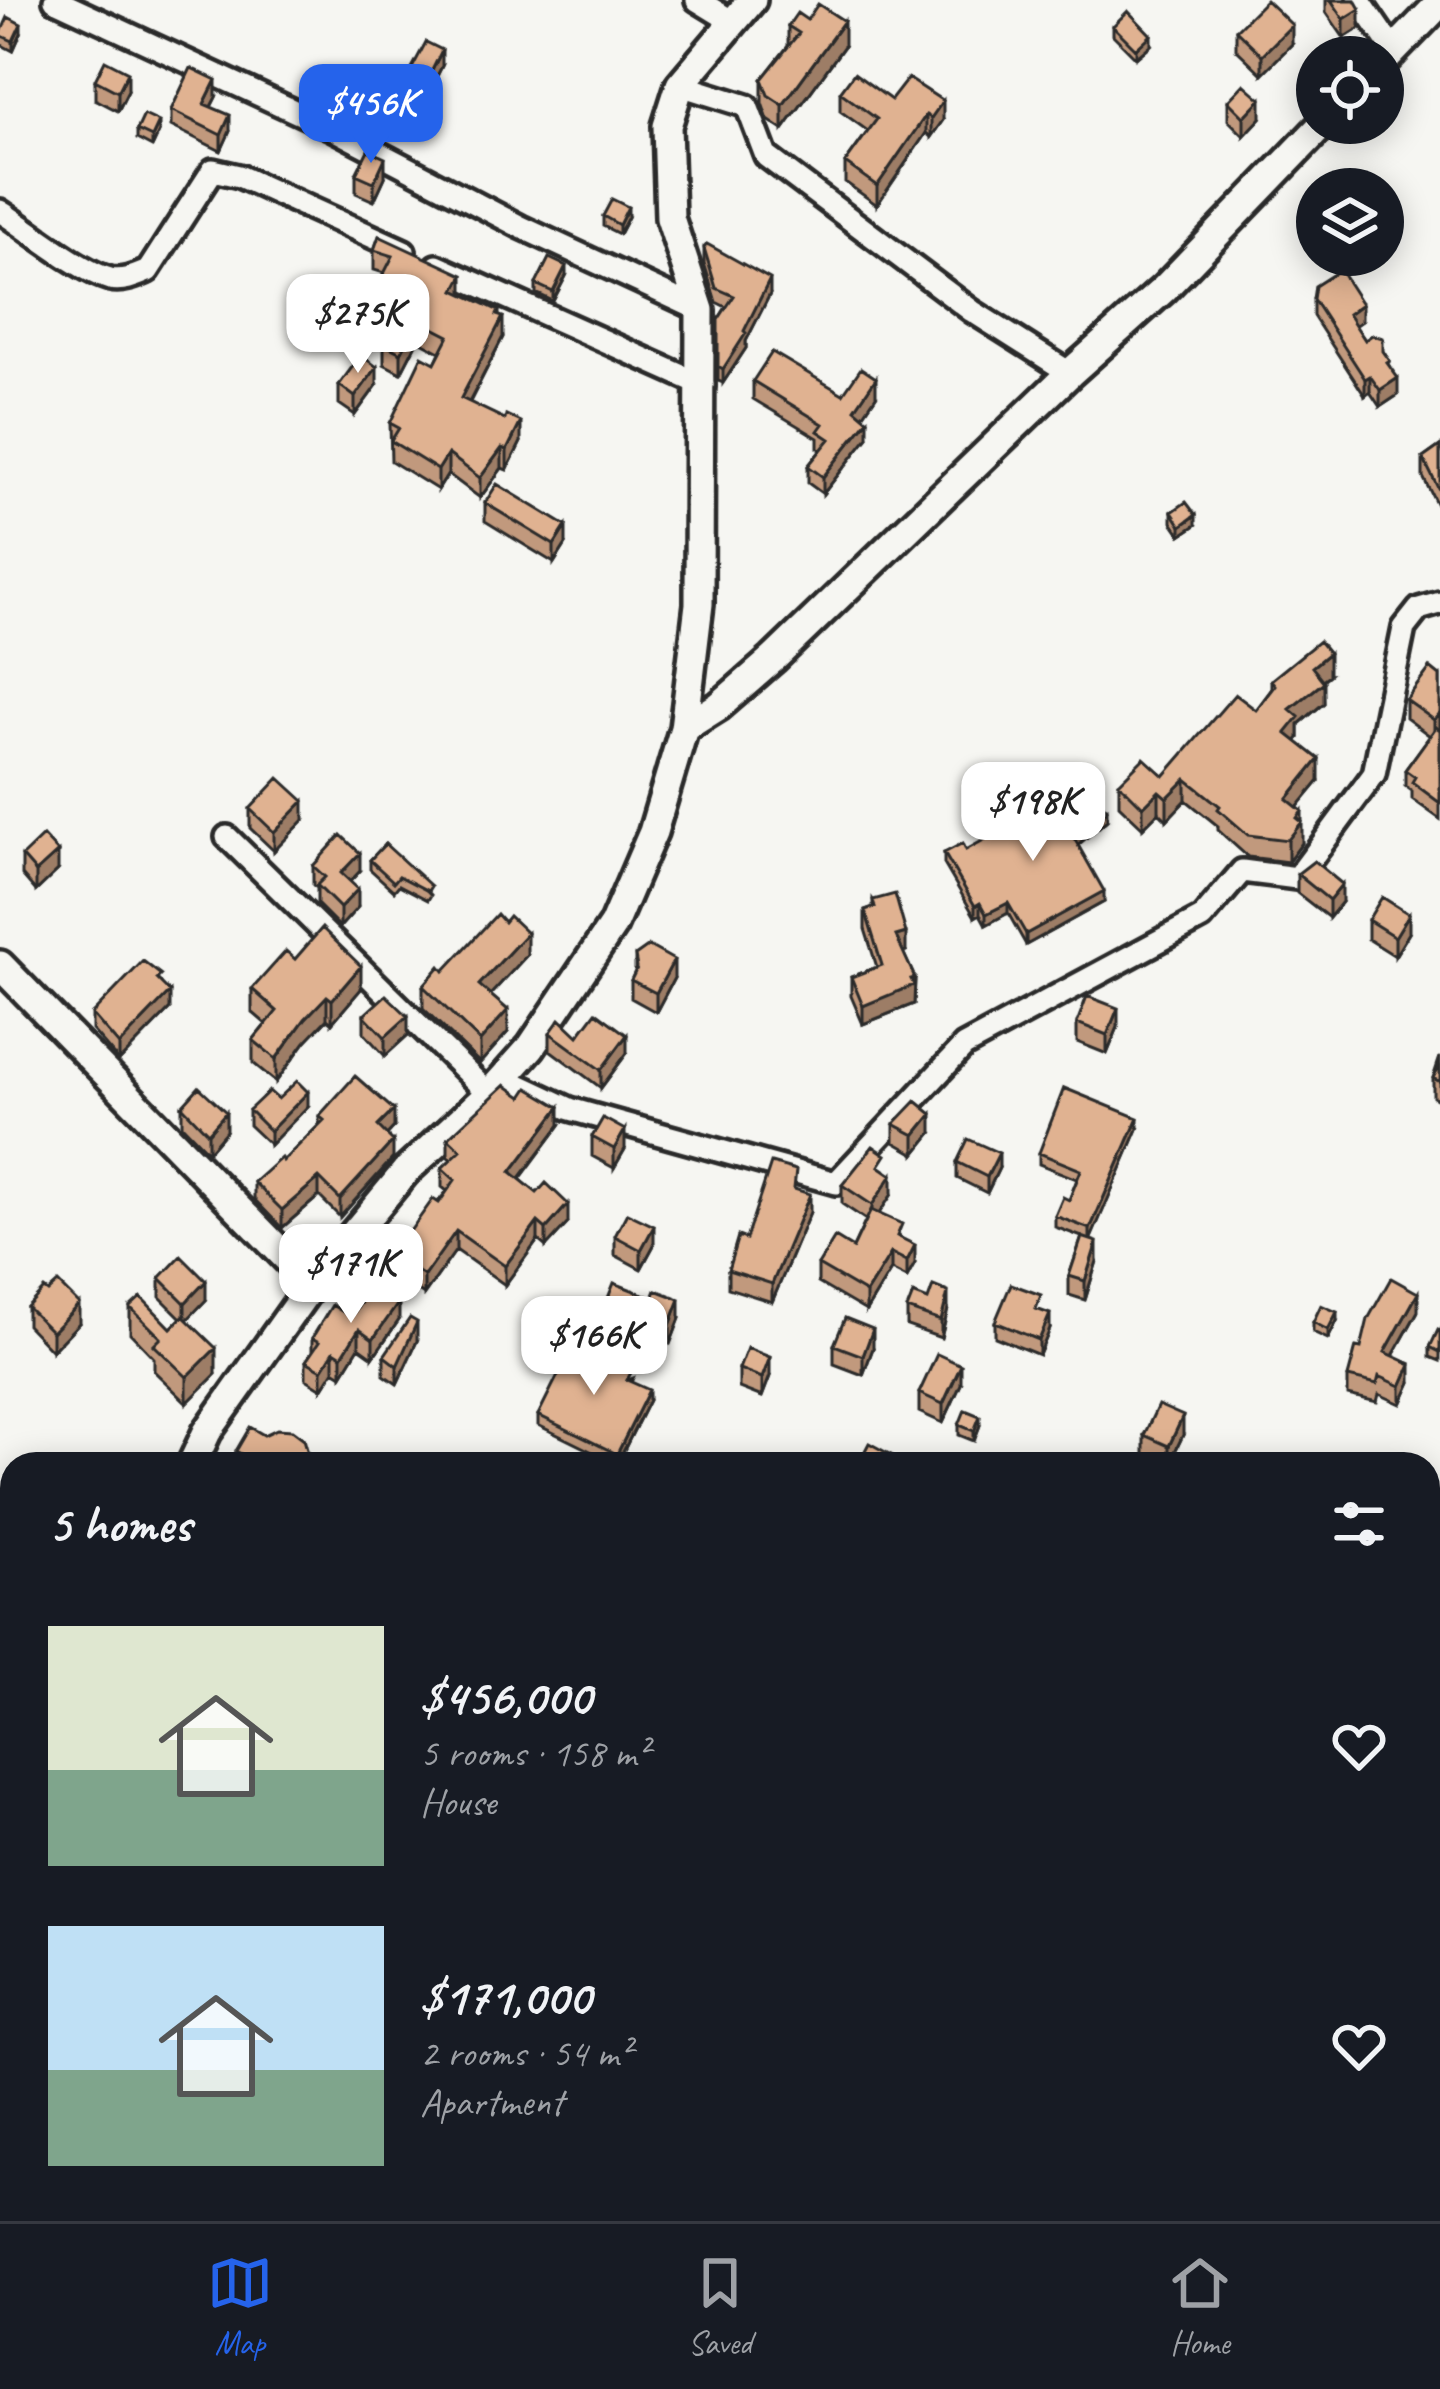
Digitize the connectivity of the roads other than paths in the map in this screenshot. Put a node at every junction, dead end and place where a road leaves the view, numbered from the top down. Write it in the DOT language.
graph roads {
  1 [pos="55,0"];
  2 [pos="697,0"];
  3 [pos="752,0"];
  4 [pos="1359,0"];
  5 [pos="1440,3"];
  6 [pos="733,22"];
  7 [pos="1378,36"];
  8 [pos="1404,40"];
  9 [pos="680,85"];
  10 [pos="1304,144"];
  11 [pos="0,211"];
  12 [pos="700,310"];
  13 [pos="1070,373"];
  14 [pos="703,385"];
  15 [pos="1440,603"];
  16 [pos="684,728"];
  17 [pos="227,837"];
  18 [pos="0,965"];
  19 [pos="496,1086"];
  20 [pos="312,1284"];
  21 [pos="198,1452"];
  1 -- 12 [label="street"];
  2 -- 6 [label="street"];
  3 -- 6 [label="street"];
  4 -- 7 [label="street"];
  5 -- 8 [label="street"];
  6 -- 9 [label="street"];
  9 -- 12 [label="street"];
  9 -- 13 [label="street"];
  10 -- 13 [label="street"];
  11 -- 14 [label="street"];
  12 -- 14 [label="street"];
  13 -- 16 [label="street"];
  14 -- 16 [label="street"];
  15 -- 19 [label="street"];
  16 -- 19 [label="street"];
  17 -- 19 [label="street"];
  18 -- 20 [label="street"];
  19 -- 20 [label="street"];
  20 -- 21 [label="street"];
}
